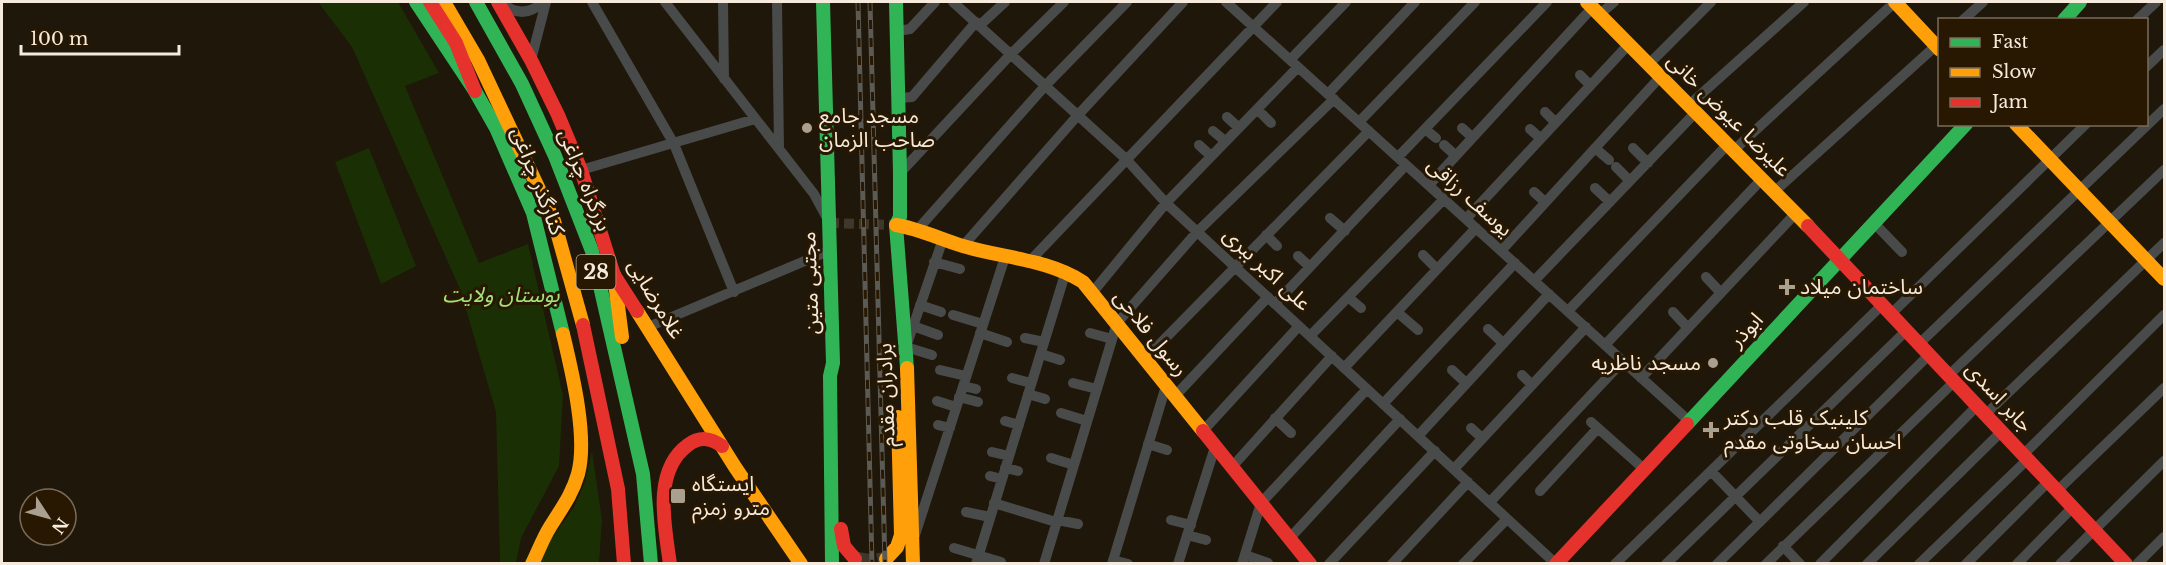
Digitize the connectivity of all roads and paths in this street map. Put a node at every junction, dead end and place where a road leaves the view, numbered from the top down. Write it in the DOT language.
graph roads {
  1 [pos="416,2"];
  2 [pos="430,2"];
  3 [pos="444,2"];
  4 [pos="476,2"];
  5 [pos="499,2"];
  6 [pos="544,2"];
  7 [pos="592,2"];
  8 [pos="665,2"];
  9 [pos="723,2"];
  10 [pos="777,2"];
  11 [pos="823,2"];
  12 [pos="889,2"];
  13 [pos="896,2"];
  14 [pos="935,2"];
  15 [pos="953,2"];
  16 [pos="1005,2"];
  17 [pos="1065,2"];
  18 [pos="1127,2"];
  19 [pos="1183,2"];
  20 [pos="1226,2"];
  21 [pos="1277,2"];
  22 [pos="1346,2"];
  23 [pos="1415,2"];
  24 [pos="1475,2"];
  25 [pos="1547,2"];
  26 [pos="1614,2"];
  27 [pos="1711,2"];
  28 [pos="1804,2"];
  29 [pos="1895,2"];
  30 [pos="1983,2"];
  31 [pos="2080,2"];
  32 [pos="2156,2"];
  33 [pos="673,7"];
  34 [pos="1594,8"];
  35 [pos="1966,18"];
  36 [pos="2066,18"];
  37 [pos="2139,18"];
  38 [pos="978,24"];
  39 [pos="1253,26"];
  40 [pos="894,32"];
  41 [pos="1629,44"];
  42 [pos="1938,46"];
  43 [pos="2164,50"];
  44 [pos="1011,54"];
  45 [pos="531,60"];
  46 [pos="1294,63"];
  47 [pos="1649,64"];
  48 [pos="2148,65"];
  49 [pos="1580,75"];
  50 [pos="1661,76"];
  51 [pos="724,80"];
  52 [pos="1590,85"];
  53 [pos="1045,86"];
  54 [pos="475,91"];
  55 [pos="1331,97"];
  56 [pos="896,98"];
  57 [pos="1693,109"];
  58 [pos="1257,110"];
  59 [pos="2164,110"];
  60 [pos="1545,112"];
  61 [pos="1078,116"];
  62 [pos="1227,117"];
  63 [pos="755,119"];
  64 [pos="1359,122"];
  65 [pos="1555,122"];
  66 [pos="1271,123"];
  67 [pos="2148,125"];
  68 [pos="1964,126"];
  69 [pos="2021,126"];
  70 [pos="2084,126"];
  71 [pos="2147,126"];
  72 [pos="1239,128"];
  73 [pos="1462,128"];
  74 [pos="1425,129"];
  75 [pos="1530,129"];
  76 [pos="1213,131"];
  77 [pos="1368,131"];
  78 [pos="1472,137"];
  79 [pos="1540,138"];
  80 [pos="1225,141"];
  81 [pos="674,144"];
  82 [pos="1200,145"];
  83 [pos="1731,147"];
  84 [pos="1595,148"];
  85 [pos="1633,148"];
  86 [pos="779,149"];
  87 [pos="1455,155"];
  88 [pos="1211,156"];
  89 [pos="1126,159"];
  90 [pos="2049,159"];
  91 [pos="1402,161"];
  92 [pos="1648,163"];
  93 [pos="581,170"];
  94 [pos="2164,170"];
  95 [pos="896,173"];
  96 [pos="1762,179"];
  97 [pos="1630,181"];
  98 [pos="1429,185"];
  99 [pos="1595,188"];
  100 [pos="2080,191"];
  101 [pos="1534,192"];
  102 [pos="1774,192"];
  103 [pos="1444,199"];
  104 [pos="1545,202"];
  105 [pos="1610,202"];
  106 [pos="1166,203"];
  107 [pos="1796,213"];
  108 [pos="1330,218"];
  109 [pos="1466,219"];
  110 [pos="2110,222"];
  111 [pos="829,223"];
  112 [pos="1874,223"];
  113 [pos="896,225"];
  114 [pos="1476,228"];
  115 [pos="918,229"];
  116 [pos="1345,231"];
  117 [pos="1197,232"];
  118 [pos="1266,235"];
  119 [pos="943,239"];
  120 [pos="2164,243"];
  121 [pos="963,246"];
  122 [pos="1277,246"];
  123 [pos="831,250"];
  124 [pos="1501,250"];
  125 [pos="1902,252"];
  126 [pos="1298,255"];
  127 [pos="1423,255"];
  128 [pos="1005,256"];
  129 [pos="1840,259"];
  130 [pos="2146,260"];
  131 [pos="934,262"];
  132 [pos="1028,263"];
  133 [pos="1515,263"];
  134 [pos="1234,266"];
  135 [pos="1310,267"];
  136 [pos="960,269"];
  137 [pos="1437,269"];
  138 [pos="1066,271"];
  139 [pos="614,274"];
  140 [pos="1706,278"];
  141 [pos="2164,279"];
  142 [pos="1534,281"];
  143 [pos="734,292"];
  144 [pos="1721,292"];
  145 [pos="1092,293"];
  146 [pos="1549,294"];
  147 [pos="1348,297"];
  148 [pos="1271,301"];
  149 [pos="920,305"];
  150 [pos="1361,308"];
  151 [pos="1887,309"];
  152 [pos="1568,311"];
  153 [pos="941,312"];
  154 [pos="1397,312"];
  155 [pos="1673,312"];
  156 [pos="952,315"];
  157 [pos="2164,315"];
  158 [pos="1117,323"];
  159 [pos="913,326"];
  160 [pos="1299,326"];
  161 [pos="648,327"];
  162 [pos="1586,327"];
  163 [pos="1688,328"];
  164 [pos="982,329"];
  165 [pos="1488,329"];
  166 [pos="1418,330"];
  167 [pos="1907,330"];
  168 [pos="585,331"];
  169 [pos="1090,333"];
  170 [pos="938,335"];
  171 [pos="1310,336"];
  172 [pos="1025,338"];
  173 [pos="1112,339"];
  174 [pos="1007,342"];
  175 [pos="1044,342"];
  176 [pos="1503,343"];
  177 [pos="1920,343"];
  178 [pos="1605,345"];
  179 [pos="906,348"];
  180 [pos="962,352"];
  181 [pos="1041,354"];
  182 [pos="1930,354"];
  183 [pos="932,355"];
  184 [pos="973,356"];
  185 [pos="1332,356"];
  186 [pos="1145,359"];
  187 [pos="1060,360"];
  188 [pos="1623,362"];
  189 [pos="833,363"];
  190 [pos="1344,368"];
  191 [pos="940,370"];
  192 [pos="1452,370"];
  193 [pos="1522,375"];
  194 [pos="1012,378"];
  195 [pos="1641,378"];
  196 [pos="1952,378"];
  197 [pos="1073,383"];
  198 [pos="1466,383"];
  199 [pos="1532,385"];
  200 [pos="1030,388"];
  201 [pos="1367,388"];
  202 [pos="2164,388"];
  203 [pos="976,389"];
  204 [pos="1096,390"];
  205 [pos="1171,391"];
  206 [pos="961,392"];
  207 [pos="1045,399"];
  208 [pos="937,401"];
  209 [pos="978,402"];
  210 [pos="1383,404"];
  211 [pos="629,409"];
  212 [pos="1982,410"];
  213 [pos="1061,413"];
  214 [pos="1275,418"];
  215 [pos="1400,419"];
  216 [pos="1005,421"];
  217 [pos="1087,421"];
  218 [pos="1689,421"];
  219 [pos="938,425"];
  220 [pos="1019,425"];
  221 [pos="950,428"];
  222 [pos="1471,428"];
  223 [pos="1203,431"];
  224 [pos="2001,431"];
  225 [pos="1291,434"];
  226 [pos="1418,436"];
  227 [pos="1482,438"];
  228 [pos="1148,444"];
  229 [pos="722,447"];
  230 [pos="1215,447"];
  231 [pos="1167,450"];
  232 [pos="1435,451"];
  233 [pos="992,452"];
  234 [pos="1009,456"];
  235 [pos="2026,457"];
  236 [pos="1051,458"];
  237 [pos="2164,461"];
  238 [pos="1074,465"];
  239 [pos="1005,468"];
  240 [pos="1231,468"];
  241 [pos="1454,469"];
  242 [pos="1644,469"];
  243 [pos="1018,471"];
  244 [pos="1711,471"];
  245 [pos="990,476"];
  246 [pos="1002,479"];
  247 [pos="1468,482"];
  248 [pos="2053,486"];
  249 [pos="1540,491"];
  250 [pos="1735,496"];
  251 [pos="1490,502"];
  252 [pos="994,503"];
  253 [pos="1261,503"];
  254 [pos="2073,507"];
  255 [pos="966,512"];
  256 [pos="990,517"];
  257 [pos="1508,519"];
  258 [pos="1171,520"];
  259 [pos="1057,521"];
  260 [pos="1760,522"];
  261 [pos="1078,524"];
  262 [pos="2094,529"];
  263 [pos="1189,530"];
  264 [pos="782,536"];
  265 [pos="2164,537"];
  266 [pos="1289,539"];
  267 [pos="1206,540"];
  268 [pos="913,543"];
  269 [pos="1784,546"];
  270 [pos="954,548"];
  271 [pos="855,559"];
  272 [pos="886,559"];
  273 [pos="977,559"];
  274 [pos="1244,559"];
  275 [pos="2120,561"];
  276 [pos="1001,562"];
  277 [pos="1112,562"];
  278 [pos="1268,563"];
  279 [pos="532,564"];
  280 [pos="611,564"];
  281 [pos="624,564"];
  282 [pos="651,564"];
  283 [pos="670,564"];
  284 [pos="786,564"];
  285 [pos="801,564"];
  286 [pos="832,564"];
  287 [pos="913,564"];
  288 [pos="1044,564"];
  289 [pos="1128,564"];
  290 [pos="1178,564"];
  291 [pos="1310,564"];
  292 [pos="1329,564"];
  293 [pos="1392,564"];
  294 [pos="1462,564"];
  295 [pos="1556,564"];
  296 [pos="1615,564"];
  297 [pos="1666,564"];
  298 [pos="1717,564"];
  299 [pos="1766,564"];
  300 [pos="1800,564"];
  301 [pos="1820,564"];
  302 [pos="1867,564"];
  303 [pos="1919,564"];
  304 [pos="1966,564"];
  305 [pos="2017,564"];
  306 [pos="2060,564"];
  307 [pos="2137,564"];
  1 -- 54 [label="main road, کنارگذر چراغی"];
  2 -- 54 [label="main road"];
  3 -- 168 [label="main road, بزرگراه چراغی / 28"];
  4 -- 211 [label="main road, بزرگراه چراغی / 28"];
  5 -- 6 [label="street"];
  5 -- 45 [label="main road, غلامرضایی"];
  6 -- 45 [label="street"];
  7 -- 81 [label="street"];
  8 -- 33 [label="street"];
  9 -- 51 [label="street"];
  10 -- 86 [label="street"];
  11 -- 111 [label="main road, مجتبی متین"];
  12 -- 40 [label="main road, برادران مقدم"];
  13 -- 40 [label="main road, برادران مقدم"];
  14 -- 40 [label="street"];
  15 -- 38 [label="street, علی اکبر ببری"];
  16 -- 38 [label="street"];
  17 -- 44 [label="street"];
  18 -- 53 [label="street"];
  19 -- 61 [label="street"];
  20 -- 39 [label="street, یوسف رزاقی"];
  21 -- 39 [label="street"];
  22 -- 46 [label="street"];
  23 -- 55 [label="street"];
  24 -- 64 [label="street"];
  25 -- 74 [label="street"];
  26 -- 34 [label="street"];
  27 -- 47 [label="street"];
  28 -- 57 [label="street"];
  29 -- 42 [label="main road"];
  29 -- 83 [label="street"];
  30 -- 35 [label="street"];
  31 -- 36 [label="main road"];
  32 -- 37 [label="street"];
  33 -- 51 [label="street"];
  34 -- 41 [label="main road, علیرضا عیوض خانی"];
  34 -- 78 [label="street"];
  38 -- 44 [label="street, علی اکبر ببری"];
  38 -- 56 [label="street"];
  39 -- 46 [label="street, یوسف رزاقی"];
  39 -- 89 [label="street"];
  40 -- 56 [label="main road, برادران مقدم"];
  41 -- 47 [label="main road, علیرضا عیوض خانی"];
  41 -- 52 [label="street"];
  42 -- 102 [label="street"];
  43 -- 48 [label="street"];
  44 -- 53 [label="street, علی اکبر ببری"];
  44 -- 95 [label="street"];
  45 -- 93 [label="main road, غلامرضایی"];
  46 -- 55 [label="street, یوسف رزاقی"];
  46 -- 58 [label="street"];
  47 -- 50 [label="main road, علیرضا عیوض خانی"];
  49 -- 52 [label="street"];
  50 -- 57 [label="main road, علیرضا عیوض خانی"];
  50 -- 84 [label="street"];
  51 -- 63 [label="street"];
  52 -- 65 [label="street"];
  53 -- 61 [label="street, علی اکبر ببری"];
  53 -- 115 [label="street"];
  54 -- 279 [label="main road, کنارگذر چراغی"];
  55 -- 64 [label="street, یوسف رزاقی"];
  55 -- 117 [label="street"];
  56 -- 95 [label="main road, برادران مقدم"];
  57 -- 83 [label="main road, علیرضا عیوض خانی"];
  57 -- 92 [label="street"];
  58 -- 66 [label="street"];
  58 -- 72 [label="street"];
  59 -- 67 [label="street"];
  60 -- 65 [label="street"];
  61 -- 89 [label="street, علی اکبر ببری"];
  61 -- 121 [label="street"];
  62 -- 72 [label="street"];
  63 -- 81 [label="street"];
  63 -- 86 [label="street"];
  64 -- 77 [label="street, یوسف رزاقی"];
  65 -- 79 [label="street"];
  68 -- 112 [label="main road, ابوذر"];
  69 -- 90 [label="main road"];
  70 -- 90 [label="street"];
  71 -- 100 [label="street"];
  72 -- 80 [label="street"];
  73 -- 78 [label="street"];
  74 -- 87 [label="street"];
  74 -- 91 [label="street"];
  75 -- 79 [label="street"];
  76 -- 80 [label="street"];
  77 -- 91 [label="street, یوسف رزاقی"];
  77 -- 118 [label="street"];
  78 -- 87 [label="street"];
  79 -- 109 [label="street"];
  80 -- 88 [label="street"];
  81 -- 93 [label="street"];
  81 -- 143 [label="street"];
  82 -- 88 [label="street"];
  83 -- 96 [label="main road, علیرضا عیوض خانی"];
  83 -- 152 [label="street"];
  84 -- 97 [label="street"];
  84 -- 104 [label="street"];
  85 -- 92 [label="street"];
  86 -- 111 [label="street"];
  87 -- 98 [label="street"];
  88 -- 106 [label="street"];
  89 -- 106 [label="street, علی اکبر ببری"];
  89 -- 132 [label="street"];
  90 -- 100 [label="main road"];
  90 -- 151 [label="street"];
  91 -- 98 [label="street, یوسف رزاقی"];
  91 -- 116 [label="street"];
  92 -- 97 [label="street"];
  93 -- 139 [label="main road, غلامرضایی"];
  94 -- 110 [label="street"];
  95 -- 113 [label="main road, برادران مقدم"];
  96 -- 102 [label="main road, علیرضا عیوض خانی"];
  96 -- 178 [label="street"];
  97 -- 105 [label="street"];
  98 -- 103 [label="street, یوسف رزاقی"];
  99 -- 105 [label="street"];
  100 -- 110 [label="main road"];
  100 -- 177 [label="street"];
  101 -- 104 [label="street"];
  102 -- 107 [label="main road, علیرضا عیوض خانی"];
  103 -- 109 [label="street, یوسف رزاقی"];
  103 -- 147 [label="street"];
  104 -- 124 [label="street"];
  105 -- 142 [label="street"];
  106 -- 117 [label="street, علی اکبر ببری"];
  106 -- 145 [label="street"];
  107 -- 129 [label="main road, علیرضا عیوض خانی"];
  107 -- 144 [label="street"];
  108 -- 116 [label="street"];
  109 -- 114 [label="street, یوسف رزاقی"];
  110 -- 130 [label="main road"];
  110 -- 196 [label="street"];
  111 -- 123 [label="main road, مجتبی متین"];
  112 -- 125 [label="street"];
  112 -- 129 [label="main road, ابوذر"];
  113 -- 115 [label="main road, رسول فلاحی"];
  113 -- 179 [label="main road, برادران مقدم"];
  114 -- 124 [label="street, یوسف رزاقی"];
  114 -- 137 [label="street"];
  115 -- 119 [label="main road, رسول فلاحی"];
  116 -- 135 [label="street"];
  117 -- 134 [label="street, علی اکبر ببری"];
  117 -- 158 [label="street"];
  118 -- 122 [label="street"];
  118 -- 134 [label="street"];
  119 -- 121 [label="main road, رسول فلاحی"];
  119 -- 131 [label="street"];
  120 -- 130 [label="street"];
  121 -- 128 [label="main road, رسول فلاحی"];
  123 -- 143 [label="street"];
  123 -- 189 [label="main road, مجتبی متین"];
  124 -- 133 [label="street, یوسف رزاقی"];
  126 -- 135 [label="street"];
  127 -- 137 [label="street"];
  128 -- 132 [label="main road, رسول فلاحی"];
  128 -- 164 [label="street"];
  129 -- 151 [label="main road, جابر اسدی"];
  129 -- 218 [label="main road, ابوذر"];
  130 -- 141 [label="main road"];
  130 -- 212 [label="street"];
  131 -- 136 [label="street"];
  131 -- 149 [label="street"];
  132 -- 138 [label="main road, رسول فلاحی"];
  133 -- 142 [label="street, یوسف رزاقی"];
  133 -- 210 [label="street"];
  134 -- 148 [label="street, علی اکبر ببری"];
  134 -- 186 [label="street"];
  135 -- 148 [label="street"];
  137 -- 154 [label="street"];
  138 -- 145 [label="main road, رسول فلاحی"];
  138 -- 175 [label="street"];
  139 -- 161 [label="main road, غلامرضایی"];
  139 -- 211 [label="main road"];
  140 -- 144 [label="street"];
  142 -- 146 [label="street, یوسف رزاقی"];
  143 -- 161 [label="street"];
  144 -- 163 [label="street"];
  145 -- 158 [label="main road, رسول فلاحی"];
  146 -- 152 [label="street, یوسف رزاقی"];
  146 -- 176 [label="street"];
  147 -- 150 [label="street"];
  147 -- 171 [label="street"];
  148 -- 160 [label="street, علی اکبر ببری"];
  148 -- 205 [label="street"];
  149 -- 153 [label="street"];
  149 -- 159 [label="street"];
  151 -- 167 [label="main road, جابر اسدی"];
  151 -- 244 [label="street"];
  152 -- 162 [label="street, یوسف رزاقی"];
  154 -- 166 [label="street"];
  154 -- 190 [label="street"];
  155 -- 163 [label="street"];
  156 -- 164 [label="street"];
  157 -- 235 [label="street"];
  158 -- 173 [label="street"];
  158 -- 186 [label="main road, رسول فلاحی"];
  159 -- 170 [label="street"];
  159 -- 179 [label="street"];
  160 -- 171 [label="street, علی اکبر ببری"];
  160 -- 223 [label="street"];
  161 -- 229 [label="main road, غلامرضایی"];
  162 -- 178 [label="street, یوسف رزاقی"];
  162 -- 199 [label="street"];
  163 -- 195 [label="street"];
  164 -- 174 [label="street"];
  164 -- 184 [label="street"];
  165 -- 176 [label="street"];
  167 -- 177 [label="main road, جابر اسدی"];
  167 -- 250 [label="street"];
  168 -- 280 [label="main road, بزرگراه چراغی"];
  168 -- 281 [label="main road, بزرگراه چراغی / 28"];
  169 -- 173 [label="street"];
  171 -- 185 [label="street, علی اکبر ببری"];
  172 -- 175 [label="street"];
  173 -- 204 [label="street"];
  175 -- 181 [label="street"];
  176 -- 198 [label="street"];
  177 -- 182 [label="main road, جابر اسدی"];
  178 -- 188 [label="street, یوسف رزاقی"];
  179 -- 183 [label="street"];
  179 -- 268 [label="main road, برادران مقدم"];
  179 -- 272 [label="main road"];
  180 -- 184 [label="street"];
  181 -- 187 [label="street"];
  181 -- 200 [label="street"];
  182 -- 196 [label="main road, جابر اسدی"];
  182 -- 260 [label="street"];
  184 -- 206 [label="street"];
  185 -- 190 [label="street, علی اکبر ببری"];
  185 -- 214 [label="street"];
  186 -- 205 [label="main road, رسول فلاحی"];
  188 -- 195 [label="street, یوسف رزاقی"];
  188 -- 251 [label="street"];
  189 -- 271 [label="main road"];
  189 -- 286 [label="main road, مجتبی متین"];
  190 -- 201 [label="street, علی اکبر ببری"];
  191 -- 206 [label="street"];
  192 -- 198 [label="street"];
  193 -- 199 [label="street"];
  194 -- 200 [label="street"];
  195 -- 218 [label="street, یوسف رزاقی"];
  196 -- 212 [label="main road, جابر اسدی"];
  196 -- 269 [label="street"];
  197 -- 204 [label="street"];
  198 -- 226 [label="street"];
  199 -- 227 [label="street"];
  200 -- 207 [label="street"];
  200 -- 220 [label="street"];
  201 -- 210 [label="street, علی اکبر ببری"];
  201 -- 253 [label="street"];
  202 -- 248 [label="street"];
  203 -- 206 [label="street"];
  204 -- 217 [label="street"];
  205 -- 223 [label="main road, رسول فلاحی"];
  205 -- 228 [label="street"];
  206 -- 208 [label="street"];
  206 -- 209 [label="street"];
  206 -- 221 [label="street"];
  210 -- 215 [label="street, علی اکبر ببری"];
  211 -- 282 [label="main road, بزرگراه چراغی / 28"];
  212 -- 224 [label="main road, جابر اسدی"];
  212 -- 301 [label="street"];
  213 -- 217 [label="street"];
  214 -- 225 [label="street"];
  214 -- 240 [label="street"];
  215 -- 226 [label="street, علی اکبر ببری"];
  215 -- 266 [label="street"];
  216 -- 220 [label="street"];
  217 -- 238 [label="street"];
  218 -- 242 [label="main road, ابوذر"];
  219 -- 221 [label="street"];
  220 -- 234 [label="street"];
  221 -- 268 [label="street"];
  222 -- 227 [label="street"];
  223 -- 230 [label="main road, رسول فلاحی"];
  224 -- 235 [label="main road, جابر اسدی"];
  224 -- 302 [label="street"];
  226 -- 232 [label="street, علی اکبر ببری"];
  227 -- 241 [label="street"];
  228 -- 231 [label="street"];
  228 -- 277 [label="street"];
  229 -- 264 [label="main road, غلامرضایی"];
  229 -- 283 [label="main road"];
  230 -- 240 [label="main road, رسول فلاحی"];
  230 -- 263 [label="street"];
  232 -- 241 [label="street, علی اکبر ببری"];
  232 -- 292 [label="street"];
  233 -- 234 [label="street"];
  234 -- 239 [label="street"];
  235 -- 248 [label="main road, جابر اسدی"];
  235 -- 303 [label="street"];
  236 -- 238 [label="street"];
  237 -- 262 [label="street"];
  238 -- 259 [label="street"];
  239 -- 243 [label="street"];
  239 -- 246 [label="street"];
  240 -- 253 [label="main road, رسول فلاحی"];
  241 -- 247 [label="street, علی اکبر ببری"];
  242 -- 249 [label="street"];
  242 -- 295 [label="main road, ابوذر"];
  244 -- 250 [label="street"];
  244 -- 296 [label="street"];
  245 -- 246 [label="street"];
  246 -- 252 [label="street"];
  247 -- 251 [label="street, علی اکبر ببری"];
  247 -- 293 [label="street"];
  248 -- 254 [label="main road, جابر اسدی"];
  248 -- 304 [label="street"];
  250 -- 260 [label="street"];
  250 -- 297 [label="street"];
  251 -- 257 [label="street, علی اکبر ببری"];
  252 -- 256 [label="street"];
  252 -- 259 [label="street"];
  253 -- 266 [label="main road, رسول فلاحی"];
  253 -- 274 [label="street"];
  254 -- 262 [label="main road, جابر اسدی"];
  254 -- 305 [label="street"];
  255 -- 256 [label="street"];
  256 -- 273 [label="street"];
  257 -- 294 [label="street"];
  257 -- 295 [label="street, علی اکبر ببری"];
  258 -- 263 [label="street"];
  259 -- 261 [label="street"];
  259 -- 288 [label="street"];
  260 -- 298 [label="street"];
  262 -- 275 [label="main road, جابر اسدی"];
  262 -- 306 [label="street"];
  263 -- 267 [label="street"];
  263 -- 290 [label="street"];
  264 -- 284 [label="main road"];
  264 -- 285 [label="main road, غلامرضایی"];
  265 -- 307 [label="street"];
  266 -- 291 [label="main road, رسول فلاحی"];
  268 -- 287 [label="main road, برادران مقدم"];
  269 -- 299 [label="street"];
  269 -- 300 [label="street"];
  270 -- 273 [label="street"];
  273 -- 276 [label="street"];
  274 -- 278 [label="street"];
  277 -- 289 [label="street"];
}
